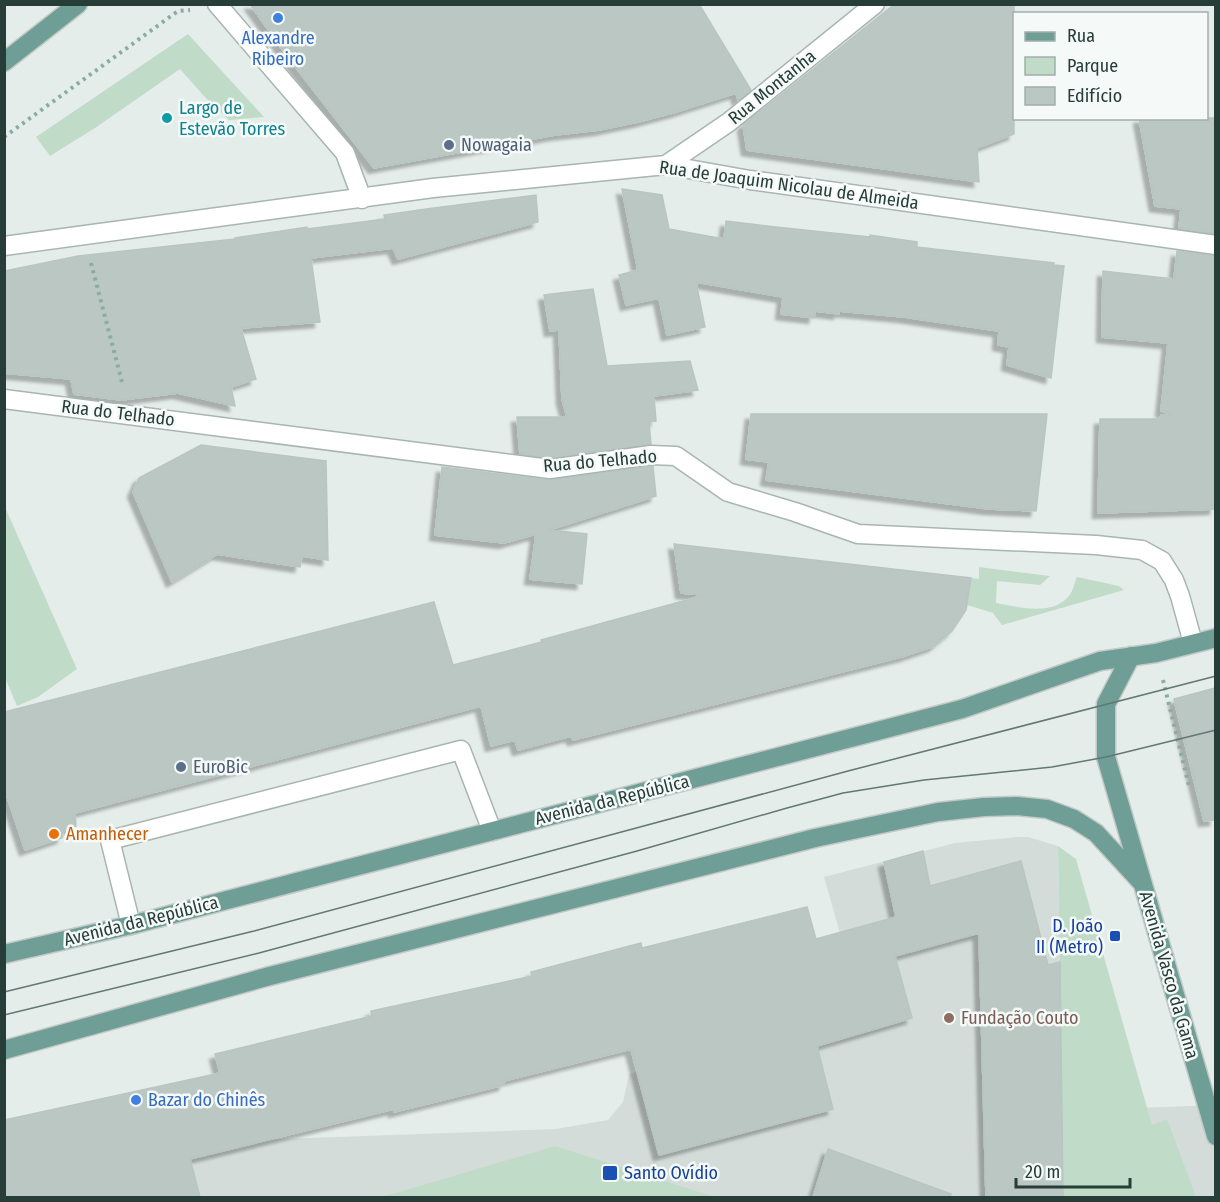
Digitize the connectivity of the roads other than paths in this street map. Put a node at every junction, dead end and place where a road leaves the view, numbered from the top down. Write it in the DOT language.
graph roads {
  1 [pos="78,4"];
  2 [pos="874,4"];
  3 [pos="218,5"];
  4 [pos="4,62"];
  5 [pos="666,165"];
  6 [pos="362,199"];
  7 [pos="1215,245"];
  8 [pos="4,246"];
  9 [pos="4,399"];
  10 [pos="1215,638"];
  11 [pos="1193,643"];
  12 [pos="1131,656"];
  13 [pos="492,831"];
  14 [pos="1143,883"];
  15 [pos="131,925"];
  16 [pos="4,954"];
  17 [pos="4,1050"];
  18 [pos="1215,1136"];
  1 -- 4 [label="main road"];
  2 -- 5 [label="street, Rua Montanha"];
  3 -- 6 [label="street"];
  5 -- 6 [label="street, Rua de Joaquim Nicolau de Almeida"];
  5 -- 7 [label="street, Rua de Joaquim Nicolau de Almeida"];
  6 -- 8 [label="street"];
  9 -- 11 [label="street, Rua do Telhado"];
  10 -- 11 [label="main road, Avenida da República"];
  11 -- 12 [label="main road, Avenida da República"];
  12 -- 13 [label="main road, Avenida da República"];
  12 -- 14 [label="main road, Avenida Vasco da Gama"];
  13 -- 15 [label="main road, Avenida da República"];
  13 -- 15 [label="street"];
  14 -- 17 [label="main road"];
  14 -- 18 [label="main road, Avenida Vasco da Gama"];
  15 -- 16 [label="main road, Avenida da República"];
}
